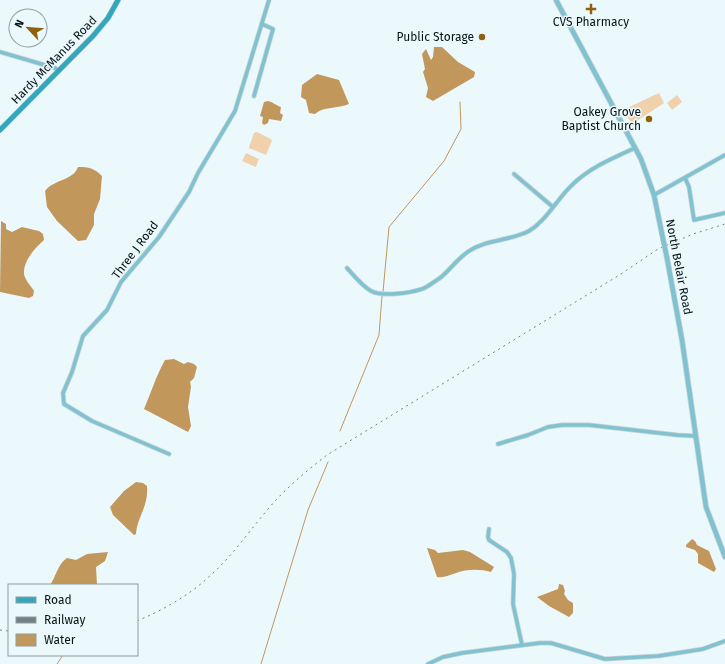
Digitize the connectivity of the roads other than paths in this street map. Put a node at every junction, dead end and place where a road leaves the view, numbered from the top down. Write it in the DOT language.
graph roads {
  1 [pos="118,0"];
  2 [pos="269,0"];
  3 [pos="556,0"];
  4 [pos="262,24"];
  5 [pos="0,52"];
  6 [pos="59,70"];
  7 [pos="254,96"];
  8 [pos="0,130"];
  9 [pos="634,148"];
  10 [pos="724,155"];
  11 [pos="725,160"];
  12 [pos="514,174"];
  13 [pos="685,178"];
  14 [pos="654,195"];
  15 [pos="553,206"];
  16 [pos="725,212"];
  17 [pos="347,268"];
  18 [pos="695,436"];
  19 [pos="498,444"];
  20 [pos="169,454"];
  21 [pos="489,529"];
  22 [pos="725,557"];
  23 [pos="725,641"];
  24 [pos="522,645"];
  25 [pos="428,664"];
  1 -- 6 [label="main road, Hardy McManus Road"];
  2 -- 4 [label="street, Three J Road"];
  3 -- 9 [label="street, North Belair Road"];
  4 -- 7 [label="street"];
  4 -- 20 [label="street, Three J Road"];
  5 -- 6 [label="street"];
  6 -- 8 [label="main road, Hardy McManus Road"];
  9 -- 14 [label="street, North Belair Road"];
  9 -- 15 [label="street"];
  10 -- 11 [label="street"];
  10 -- 13 [label="street"];
  12 -- 15 [label="street"];
  13 -- 14 [label="street"];
  13 -- 16 [label="street"];
  14 -- 18 [label="street, North Belair Road, bridge"];
  15 -- 17 [label="street"];
  18 -- 19 [label="street"];
  18 -- 22 [label="street, North Belair Road"];
  21 -- 24 [label="street"];
  23 -- 24 [label="street"];
  24 -- 25 [label="street"];
}
